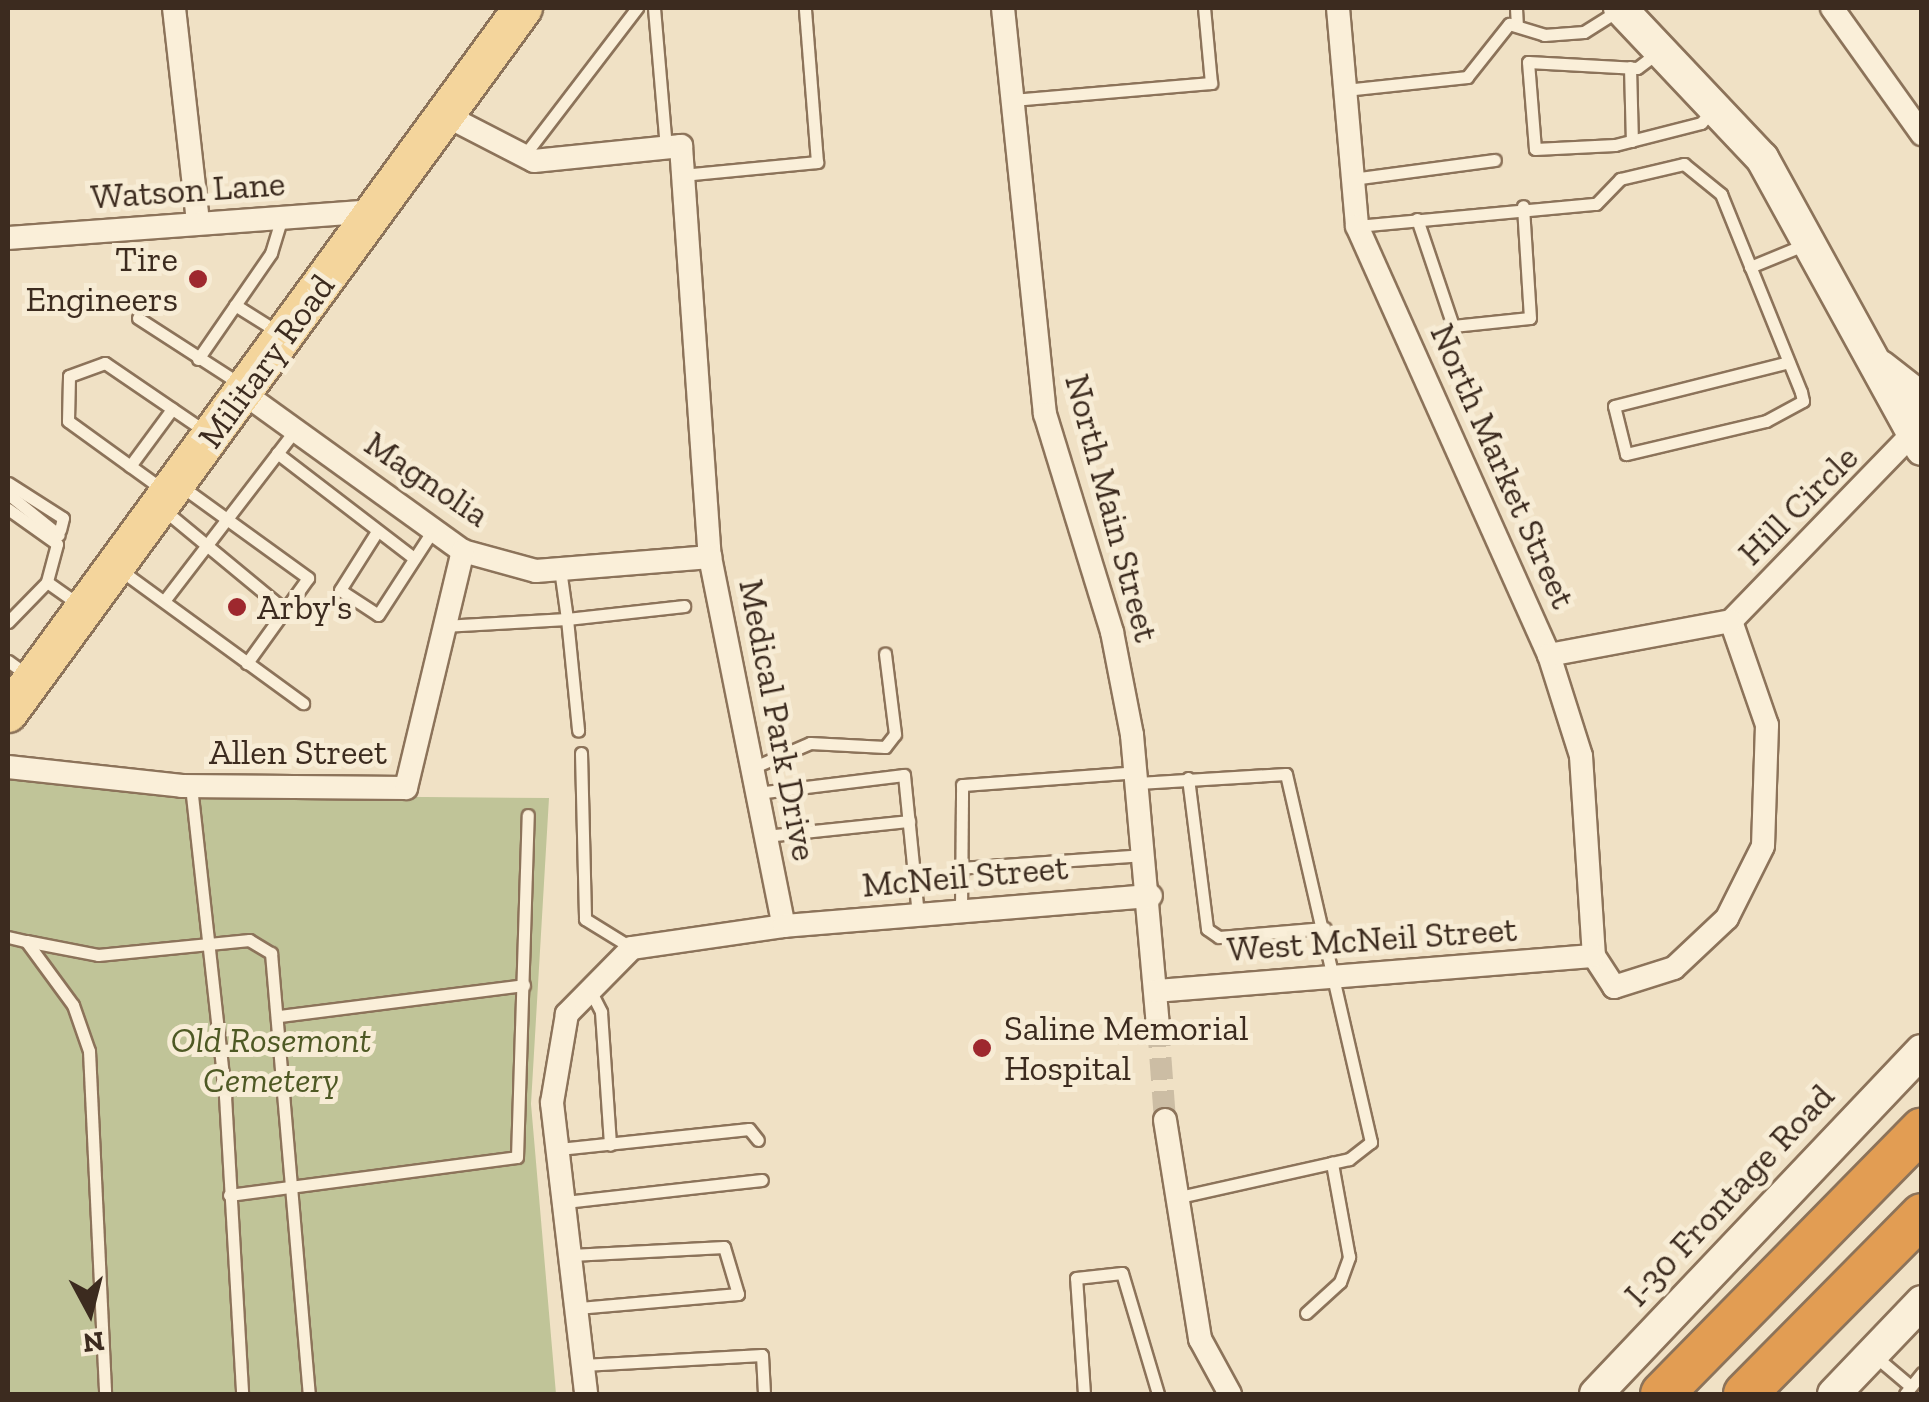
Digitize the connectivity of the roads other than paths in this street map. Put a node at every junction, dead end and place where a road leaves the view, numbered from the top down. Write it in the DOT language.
graph roads {
  1 [pos="174,8"];
  2 [pos="522,8"];
  3 [pos="637,8"];
  4 [pos="654,8"];
  5 [pos="805,8"];
  6 [pos="1003,8"];
  7 [pos="1204,8"];
  8 [pos="1338,8"];
  9 [pos="1516,8"];
  10 [pos="1621,8"];
  11 [pos="1832,8"];
  12 [pos="1517,25"];
  13 [pos="1660,50"];
  14 [pos="1630,67"];
  15 [pos="1345,90"];
  16 [pos="1011,100"];
  17 [pos="1715,108"];
  18 [pos="443,114"];
  19 [pos="1922,134"];
  20 [pos="1632,141"];
  21 [pos="666,147"];
  22 [pos="524,157"];
  23 [pos="1496,160"];
  24 [pos="682,174"];
  25 [pos="1352,178"];
  26 [pos="1523,206"];
  27 [pos="374,212"];
  28 [pos="282,218"];
  29 [pos="1416,219"];
  30 [pos="198,223"];
  31 [pos="1356,226"];
  32 [pos="8,238"];
  33 [pos="1806,244"];
  34 [pos="1750,266"];
  35 [pos="235,305"];
  36 [pos="138,318"];
  37 [pos="285,337"];
  38 [pos="1869,358"];
  39 [pos="198,359"];
  40 [pos="1789,362"];
  41 [pos="246,391"];
  42 [pos="1922,399"];
  43 [pos="172,409"];
  44 [pos="295,430"];
  45 [pos="212,437"];
  46 [pos="1916,443"];
  47 [pos="277,453"];
  48 [pos="130,466"];
  49 [pos="1922,471"];
  50 [pos="8,483"];
  51 [pos="8,494"];
  52 [pos="169,495"];
  53 [pos="8,508"];
  54 [pos="8,517"];
  55 [pos="227,519"];
  56 [pos="60,530"];
  57 [pos="433,530"];
  58 [pos="376,533"];
  59 [pos="56,547"];
  60 [pos="203,550"];
  61 [pos="464,551"];
  62 [pos="710,556"];
  63 [pos="414,558"];
  64 [pos="116,567"];
  65 [pos="560,570"];
  66 [pos="47,582"];
  67 [pos="164,601"];
  68 [pos="684,606"];
  69 [pos="85,608"];
  70 [pos="286,610"];
  71 [pos="567,619"];
  72 [pos="1732,620"];
  73 [pos="8,622"];
  74 [pos="440,626"];
  75 [pos="885,654"];
  76 [pos="1549,655"];
  77 [pos="247,663"];
  78 [pos="20,670"];
  79 [pos="303,703"];
  80 [pos="8,713"];
  81 [pos="578,730"];
  82 [pos="581,753"];
  83 [pos="8,767"];
  84 [pos="752,768"];
  85 [pos="1138,777"];
  86 [pos="1188,778"];
  87 [pos="192,786"];
  88 [pos="757,794"];
  89 [pos="528,814"];
  90 [pos="908,820"];
  91 [pos="766,836"];
  92 [pos="1147,854"];
  93 [pos="959,868"];
  94 [pos="1150,896"];
  95 [pos="961,912"];
  96 [pos="918,915"];
  97 [pos="784,926"];
  98 [pos="1325,928"];
  99 [pos="8,936"];
  100 [pos="26,941"];
  101 [pos="210,945"];
  102 [pos="632,948"];
  103 [pos="1594,956"];
  104 [pos="1336,976"];
  105 [pos="587,984"];
  106 [pos="524,985"];
  107 [pos="1156,991"];
  108 [pos="279,1016"];
  109 [pos="1158,1025"];
  110 [pos="1922,1051"];
  111 [pos="1165,1120"];
  112 [pos="1922,1129"];
  113 [pos="758,1140"];
  114 [pos="610,1145"];
  115 [pos="559,1149"];
  116 [pos="1332,1163"];
  117 [pos="762,1180"];
  118 [pos="290,1188"];
  119 [pos="228,1195"];
  120 [pos="1175,1198"];
  121 [pos="565,1202"];
  122 [pos="1922,1215"];
  123 [pos="571,1255"];
  124 [pos="577,1308"];
  125 [pos="1306,1312"];
  126 [pos="1917,1314"];
  127 [pos="1872,1354"];
  128 [pos="583,1365"];
  129 [pos="1922,1373"];
  130 [pos="1907,1390"];
  131 [pos="1226,1393"];
  132 [pos="104,1394"];
  133 [pos="242,1394"];
  134 [pos="309,1394"];
  135 [pos="586,1394"];
  136 [pos="764,1394"];
  137 [pos="1084,1394"];
  138 [pos="1158,1394"];
  139 [pos="1596,1394"];
  140 [pos="1662,1394"];
  141 [pos="1745,1394"];
  142 [pos="1834,1394"];
  1 -- 30 [label="street"];
  2 -- 18 [label="main road, Military Road"];
  3 -- 22 [label="lane"];
  4 -- 21 [label="lane"];
  5 -- 24 [label="lane"];
  6 -- 16 [label="street, North Main Street"];
  7 -- 16 [label="lane"];
  8 -- 15 [label="street, North Market Street"];
  9 -- 12 [label="lane"];
  10 -- 12 [label="lane"];
  10 -- 13 [label="main road"];
  11 -- 19 [label="street"];
  12 -- 15 [label="lane"];
  13 -- 14 [label="lane"];
  13 -- 17 [label="main road"];
  14 -- 20 [label="lane"];
  14 -- 20 [label="lane"];
  15 -- 25 [label="street, North Market Street"];
  16 -- 85 [label="street, North Main Street"];
  17 -- 20 [label="lane"];
  17 -- 33 [label="main road"];
  18 -- 22 [label="street"];
  18 -- 27 [label="main road, Military Road"];
  21 -- 22 [label="street"];
  21 -- 24 [label="street, Medical Park Drive"];
  23 -- 25 [label="lane"];
  24 -- 62 [label="street, Medical Park Drive"];
  25 -- 31 [label="street, North Market Street"];
  26 -- 29 [label="lane"];
  26 -- 29 [label="lane"];
  26 -- 34 [label="lane"];
  27 -- 28 [label="street, Watson Lane"];
  27 -- 37 [label="main road, Military Road"];
  28 -- 30 [label="street, Watson Lane"];
  28 -- 35 [label="lane"];
  29 -- 31 [label="lane"];
  30 -- 32 [label="street, Watson Lane"];
  31 -- 76 [label="street, North Market Street"];
  33 -- 34 [label="lane"];
  33 -- 38 [label="main road"];
  34 -- 40 [label="lane"];
  35 -- 37 [label="lane"];
  35 -- 39 [label="lane"];
  36 -- 39 [label="lane"];
  37 -- 41 [label="main road, Military Road"];
  38 -- 42 [label="main road"];
  38 -- 46 [label="main road"];
  39 -- 41 [label="lane"];
  40 -- 40 [label="lane"];
  41 -- 44 [label="street, Magnolia"];
  41 -- 45 [label="main road, Military Road"];
  43 -- 45 [label="lane"];
  43 -- 48 [label="lane"];
  43 -- 48 [label="lane"];
  44 -- 47 [label="lane"];
  44 -- 57 [label="street, Magnolia"];
  45 -- 52 [label="main road, Military Road"];
  46 -- 49 [label="main road"];
  46 -- 72 [label="street, Hill Circle"];
  47 -- 55 [label="lane"];
  47 -- 58 [label="lane"];
  48 -- 52 [label="lane"];
  50 -- 56 [label="lane"];
  51 -- 56 [label="lane"];
  52 -- 55 [label="lane"];
  52 -- 60 [label="lane"];
  52 -- 64 [label="main road, Military Road"];
  53 -- 59 [label="lane"];
  54 -- 59 [label="lane"];
  55 -- 60 [label="lane"];
  55 -- 70 [label="lane"];
  56 -- 59 [label="lane"];
  57 -- 61 [label="street, Magnolia"];
  57 -- 63 [label="lane"];
  58 -- 63 [label="lane"];
  58 -- 63 [label="lane"];
  59 -- 66 [label="lane"];
  60 -- 67 [label="lane"];
  60 -- 70 [label="lane"];
  61 -- 65 [label="street, Magnolia"];
  61 -- 74 [label="street, Allen Street"];
  62 -- 65 [label="street, Magnolia"];
  62 -- 84 [label="street, Medical Park Drive"];
  64 -- 67 [label="lane"];
  64 -- 69 [label="main road, Military Road"];
  65 -- 71 [label="lane"];
  66 -- 69 [label="lane"];
  66 -- 73 [label="lane"];
  67 -- 77 [label="lane"];
  68 -- 71 [label="lane"];
  69 -- 78 [label="main road, Military Road"];
  70 -- 77 [label="lane"];
  71 -- 74 [label="lane"];
  71 -- 81 [label="lane"];
  72 -- 76 [label="street"];
  72 -- 103 [label="street"];
  74 -- 87 [label="street, Allen Street"];
  75 -- 84 [label="lane"];
  76 -- 103 [label="street, North Market Street"];
  77 -- 79 [label="lane"];
  78 -- 80 [label="main road, Military Road"];
  82 -- 102 [label="lane"];
  83 -- 87 [label="street, Allen Street"];
  84 -- 88 [label="street, Medical Park Drive"];
  85 -- 86 [label="lane"];
  85 -- 92 [label="street, North Main Street"];
  85 -- 93 [label="lane"];
  86 -- 98 [label="lane"];
  86 -- 98 [label="lane"];
  87 -- 101 [label="lane"];
  88 -- 90 [label="lane"];
  88 -- 91 [label="street, Medical Park Drive"];
  89 -- 106 [label="lane"];
  90 -- 91 [label="lane"];
  90 -- 96 [label="lane"];
  91 -- 97 [label="street, Medical Park Drive"];
  92 -- 93 [label="lane"];
  92 -- 94 [label="street, North Main Street"];
  93 -- 95 [label="lane"];
  94 -- 95 [label="street, McNeil Street"];
  94 -- 107 [label="street, North Main Street"];
  95 -- 96 [label="street, McNeil Street"];
  96 -- 97 [label="street, McNeil Street"];
  97 -- 102 [label="street"];
  98 -- 104 [label="lane"];
  99 -- 100 [label="lane"];
  100 -- 101 [label="lane"];
  100 -- 132 [label="lane"];
  101 -- 108 [label="lane"];
  101 -- 119 [label="lane"];
  102 -- 105 [label="street"];
  103 -- 104 [label="street, West McNeil Street"];
  104 -- 107 [label="street, West McNeil Street"];
  104 -- 116 [label="lane"];
  105 -- 114 [label="lane"];
  105 -- 115 [label="street"];
  106 -- 108 [label="lane"];
  106 -- 118 [label="lane"];
  107 -- 109 [label="street, North Main Street"];
  108 -- 118 [label="lane"];
  110 -- 139 [label="main road, I-30 Frontage Road"];
  111 -- 120 [label="street"];
  112 -- 140 [label="highway"];
  113 -- 114 [label="lane"];
  114 -- 115 [label="lane"];
  115 -- 121 [label="street"];
  116 -- 120 [label="lane"];
  116 -- 125 [label="lane"];
  117 -- 121 [label="lane"];
  118 -- 119 [label="lane"];
  118 -- 134 [label="lane"];
  119 -- 133 [label="lane"];
  120 -- 131 [label="street"];
  121 -- 123 [label="street"];
  122 -- 141 [label="highway"];
  123 -- 124 [label="street"];
  123 -- 124 [label="lane"];
  124 -- 128 [label="street"];
  126 -- 127 [label="main road"];
  127 -- 130 [label="lane"];
  127 -- 142 [label="main road"];
  128 -- 135 [label="street"];
  128 -- 136 [label="lane"];
  129 -- 130 [label="lane"];
  137 -- 138 [label="lane"];
}
